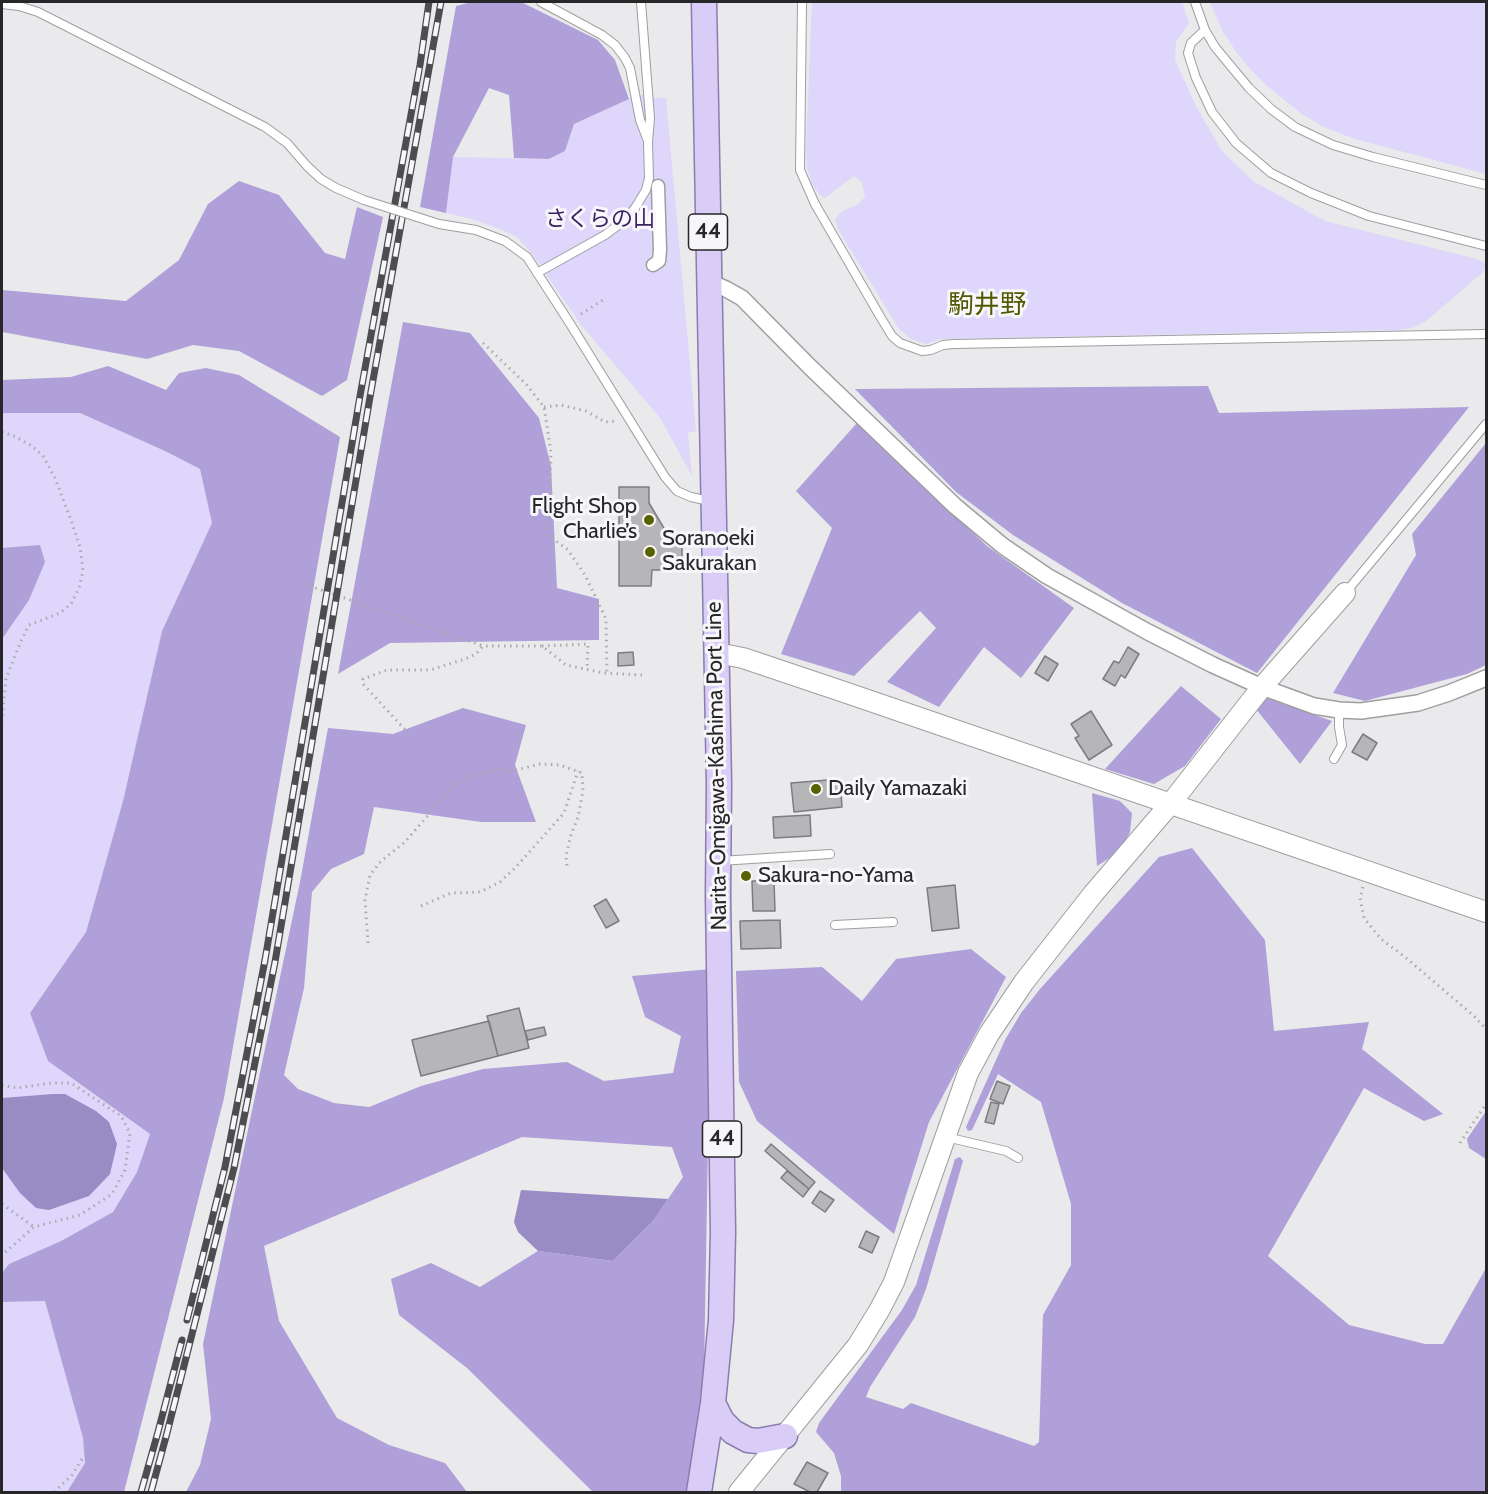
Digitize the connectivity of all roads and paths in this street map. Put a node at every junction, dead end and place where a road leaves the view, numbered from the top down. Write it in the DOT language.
graph roads {
  1 [pos="541,2"];
  2 [pos="641,2"];
  3 [pos="704,2"];
  4 [pos="802,2"];
  5 [pos="1195,2"];
  6 [pos="2,4"];
  7 [pos="1205,30"];
  8 [pos="648,142"];
  9 [pos="1486,184"];
  10 [pos="658,186"];
  11 [pos="1486,246"];
  12 [pos="653,265"];
  13 [pos="537,273"];
  14 [pos="710,282"];
  15 [pos="603,300"];
  16 [pos="581,314"];
  17 [pos="1486,334"];
  18 [pos="483,343"];
  19 [pos="544,407"];
  20 [pos="617,421"];
  21 [pos="1486,424"];
  22 [pos="2,432"];
  23 [pos="713,502"];
  24 [pos="304,584"];
  25 [pos="1346,593"];
  26 [pos="483,646"];
  27 [pos="542,646"];
  28 [pos="717,653"];
  29 [pos="587,670"];
  30 [pos="607,674"];
  31 [pos="642,675"];
  32 [pos="1486,678"];
  33 [pos="1262,687"];
  34 [pos="1339,710"];
  35 [pos="2,721"];
  36 [pos="409,734"];
  37 [pos="1334,759"];
  38 [pos="578,771"];
  39 [pos="1171,803"];
  40 [pos="830,854"];
  41 [pos="718,861"];
  42 [pos="567,866"];
  43 [pos="1369,872"];
  44 [pos="421,906"];
  45 [pos="1486,912"];
  46 [pos="893,922"];
  47 [pos="835,925"];
  48 [pos="368,943"];
  49 [pos="1486,1029"];
  50 [pos="2,1085"];
  51 [pos="1486,1104"];
  52 [pos="946,1137"];
  53 [pos="1460,1143"];
  54 [pos="1018,1158"];
  55 [pos="2,1204"];
  56 [pos="34,1227"];
  57 [pos="2,1255"];
  58 [pos="713,1403"];
  59 [pos="785,1436"];
  60 [pos="82,1460"];
  61 [pos="54,1492"];
  62 [pos="699,1492"];
  63 [pos="739,1492"];
  1 -- 8 [label="lane"];
  2 -- 8 [label="lane"];
  3 -- 14 [label="main road, Narita-Omigawa-Kashima Port Line / 44"];
  4 -- 17 [label="lane"];
  5 -- 7 [label="lane"];
  6 -- 13 [label="lane, bridge"];
  7 -- 9 [label="lane"];
  7 -- 11 [label="lane"];
  8 -- 13 [label="lane"];
  10 -- 12 [label="street"];
  13 -- 23 [label="lane"];
  14 -- 23 [label="main road, Narita-Omigawa-Kashima Port Line / 44"];
  14 -- 33 [label="street"];
  15 -- 16 [label="path"];
  18 -- 19 [label="path"];
  19 -- 20 [label="path"];
  19 -- 30 [label="path"];
  21 -- 25 [label="lane"];
  22 -- 35 [label="path"];
  23 -- 28 [label="main road, Narita-Omigawa-Kashima Port Line / 44"];
  24 -- 26 [label="path"];
  25 -- 33 [label="street"];
  26 -- 27 [label="path"];
  26 -- 36 [label="path"];
  27 -- 29 [label="path"];
  27 -- 29 [label="path"];
  28 -- 39 [label="street"];
  28 -- 41 [label="main road, Narita-Omigawa-Kashima Port Line / 44"];
  29 -- 30 [label="path"];
  30 -- 31 [label="path"];
  32 -- 34 [label="street"];
  33 -- 34 [label="street"];
  33 -- 39 [label="street"];
  34 -- 37 [label="lane"];
  38 -- 42 [label="path"];
  38 -- 44 [label="path"];
  38 -- 48 [label="path"];
  39 -- 43 [label="street"];
  39 -- 52 [label="street"];
  40 -- 41 [label="lane"];
  41 -- 58 [label="main road, Narita-Omigawa-Kashima Port Line / 44"];
  43 -- 45 [label="street"];
  43 -- 49 [label="path"];
  46 -- 47 [label="lane"];
  50 -- 56 [label="path"];
  51 -- 53 [label="path"];
  52 -- 54 [label="lane"];
  52 -- 59 [label="street"];
  55 -- 56 [label="path"];
  56 -- 57 [label="path"];
  58 -- 59 [label="main road"];
  58 -- 62 [label="main road, Narita-Omigawa-Kashima Port Line / 44"];
  59 -- 63 [label="street"];
  60 -- 61 [label="path"];
}
